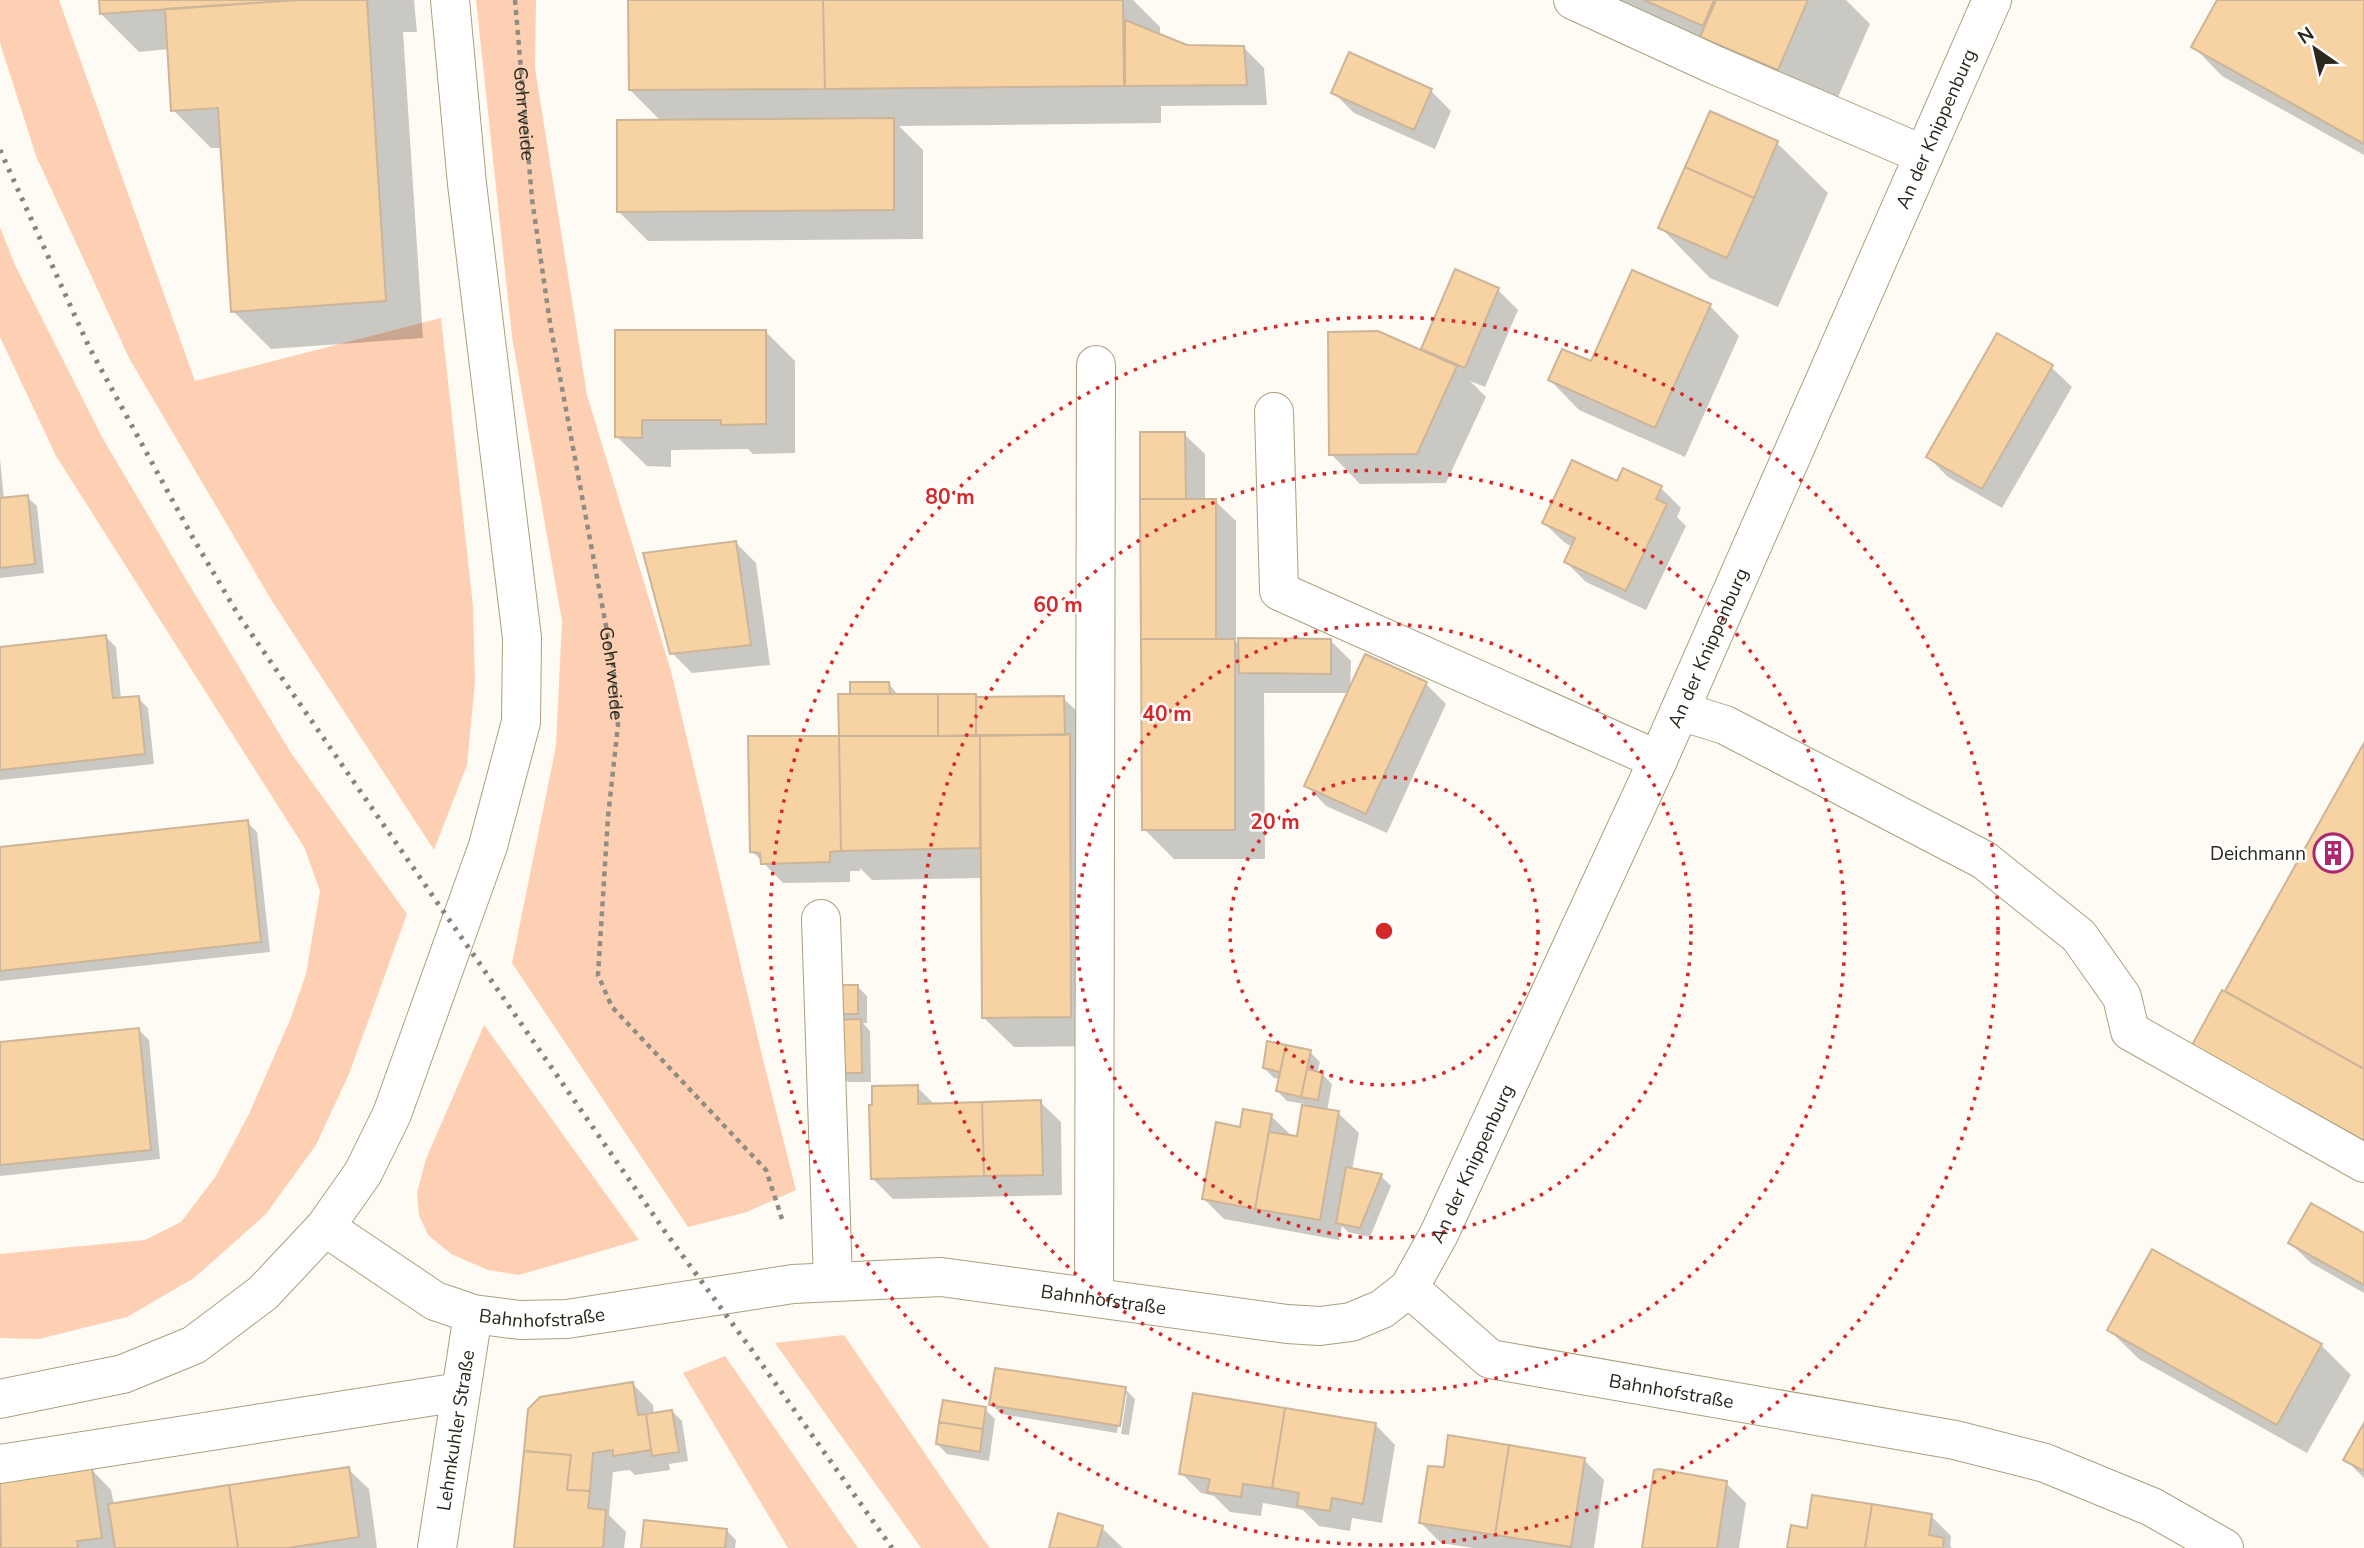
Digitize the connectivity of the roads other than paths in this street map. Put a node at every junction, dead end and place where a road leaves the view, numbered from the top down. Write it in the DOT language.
graph roads {
  1 [pos="450,0"];
  2 [pos="1573,0"];
  3 [pos="1992,0"];
  4 [pos="1924,155"];
  5 [pos="1096,365"];
  6 [pos="1274,412"];
  7 [pos="1680,711"];
  8 [pos="1658,760"];
  9 [pos="821,919"];
  10 [pos="2364,1163"];
  11 [pos="325,1227"];
  12 [pos="833,1281"];
  13 [pos="1409,1288"];
  14 [pos="1094,1297"];
  15 [pos="472,1314"];
  16 [pos="460,1392"];
  17 [pos="0,1399"];
  18 [pos="0,1464"];
  19 [pos="437,1548"];
  20 [pos="2224,1548"];
  1 -- 11 [label="street"];
  2 -- 4 [label="street"];
  3 -- 4 [label="street, An der Knippenburg"];
  4 -- 7 [label="street, An der Knippenburg"];
  5 -- 14 [label="street"];
  6 -- 8 [label="street"];
  7 -- 8 [label="street, An der Knippenburg"];
  7 -- 10 [label="street"];
  8 -- 13 [label="street, An der Knippenburg"];
  9 -- 12 [label="street"];
  11 -- 15 [label="street, Bahnhofstraße"];
  11 -- 17 [label="street"];
  12 -- 14 [label="street, Bahnhofstraße"];
  12 -- 15 [label="street, Bahnhofstraße"];
  13 -- 14 [label="street, Bahnhofstraße"];
  13 -- 20 [label="street, Bahnhofstraße"];
  15 -- 16 [label="street, Lehmkuhler Straße"];
  16 -- 18 [label="street"];
  16 -- 19 [label="street, Lehmkuhler Straße"];
}
